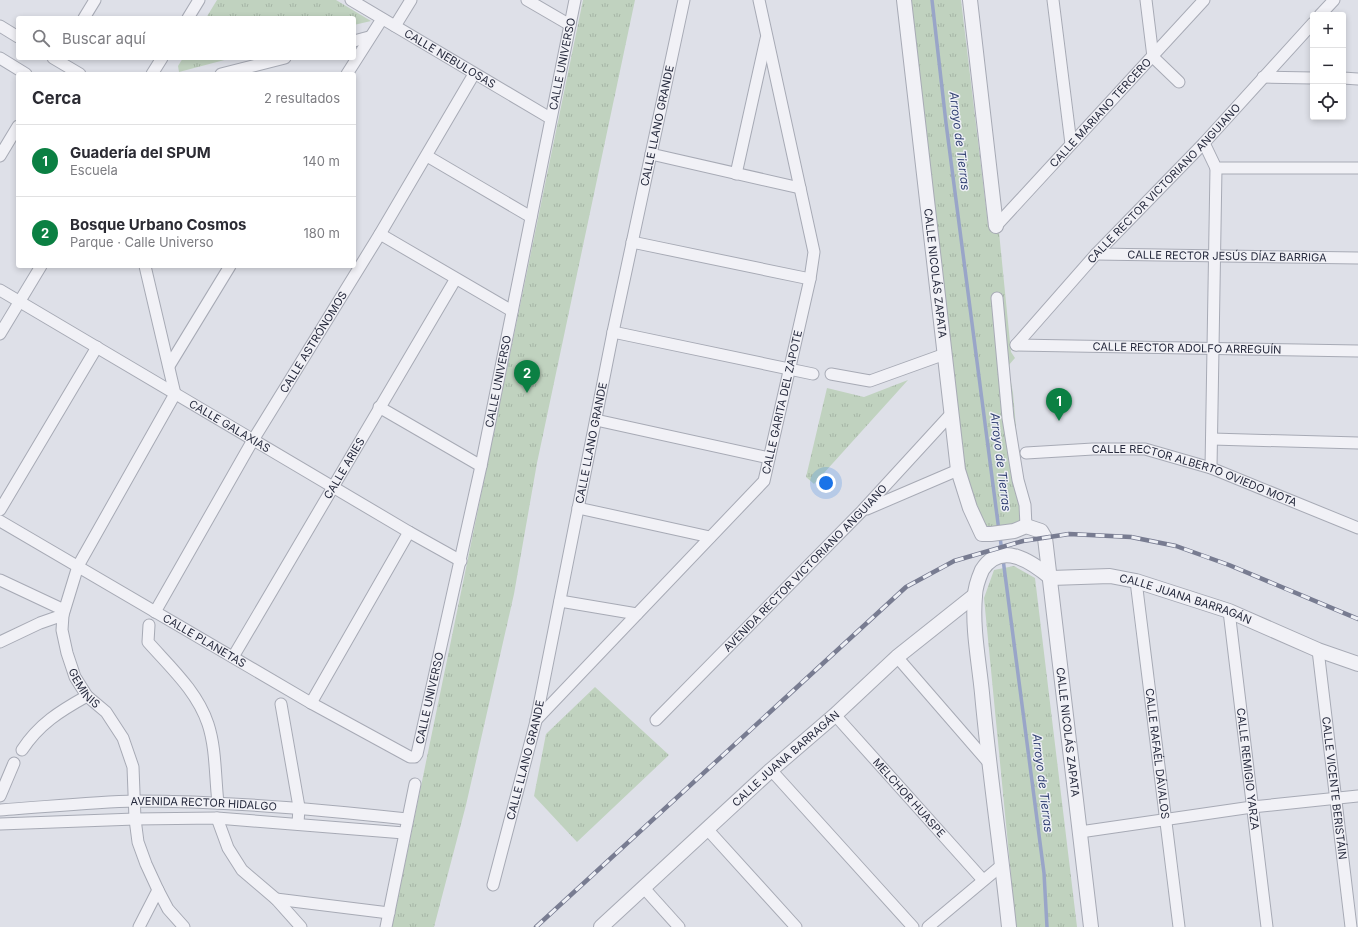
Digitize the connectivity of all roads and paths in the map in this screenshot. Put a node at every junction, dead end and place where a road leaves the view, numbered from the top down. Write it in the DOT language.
graph roads {
  1 [pos="95,0"];
  2 [pos="199,0"];
  3 [pos="350,0"];
  4 [pos="410,0"];
  5 [pos="527,0"];
  6 [pos="575,0"];
  7 [pos="684,0"];
  8 [pos="759,0"];
  9 [pos="904,0"];
  10 [pos="970,0"];
  11 [pos="1053,0"];
  12 [pos="1146,0"];
  13 [pos="1204,0"];
  14 [pos="1334,0"];
  15 [pos="1323,12"];
  16 [pos="85,16"];
  17 [pos="189,16"];
  18 [pos="382,19"];
  19 [pos="570,25"];
  20 [pos="0,26"];
  21 [pos="395,26"];
  22 [pos="1310,26"];
  23 [pos="16,36"];
  24 [pos="766,36"];
  25 [pos="370,37"];
  26 [pos="356,40"];
  27 [pos="1152,57"];
  28 [pos="0,58"];
  29 [pos="59,60"];
  30 [pos="161,60"];
  31 [pos="277,60"];
  32 [pos="356,60"];
  33 [pos="356,60"];
  34 [pos="23,72"];
  35 [pos="77,72"];
  36 [pos="153,72"];
  37 [pos="229,72"];
  38 [pos="348,72"];
  39 [pos="474,74"];
  40 [pos="1263,77"];
  41 [pos="1310,78"];
  42 [pos="1346,78"];
  43 [pos="1358,79"];
  44 [pos="1179,82"];
  45 [pos="550,118"];
  46 [pos="16,129"];
  47 [pos="1204,143"];
  48 [pos="1071,144"];
  49 [pos="651,154"];
  50 [pos="0,156"];
  51 [pos="427,156"];
  52 [pos="1216,168"];
  53 [pos="1358,168"];
  54 [pos="736,174"];
  55 [pos="800,188"];
  56 [pos="531,217"];
  57 [pos="996,226"];
  58 [pos="380,234"];
  59 [pos="632,242"];
  60 [pos="1096,254"];
  61 [pos="1214,257"];
  62 [pos="1358,258"];
  63 [pos="40,268"];
  64 [pos="145,268"];
  65 [pos="229,268"];
  66 [pos="810,279"];
  67 [pos="455,280"];
  68 [pos="0,290"];
  69 [pos="997,298"];
  70 [pos="19,302"];
  71 [pos="512,311"];
  72 [pos="613,332"];
  73 [pos="0,334"];
  74 [pos="1016,345"];
  75 [pos="96,348"];
  76 [pos="1213,348"];
  77 [pos="1358,351"];
  78 [pos="945,354"];
  79 [pos="169,366"];
  80 [pos="790,368"];
  81 [pos="813,374"];
  82 [pos="831,374"];
  83 [pos="175,394"];
  84 [pos="379,407"];
  85 [pos="951,414"];
  86 [pos="596,420"];
  87 [pos="1212,439"];
  88 [pos="253,440"];
  89 [pos="1358,443"];
  90 [pos="1026,453"];
  91 [pos="769,458"];
  92 [pos="481,466"];
  93 [pos="1211,468"];
  94 [pos="958,470"];
  95 [pos="332,487"];
  96 [pos="578,508"];
  97 [pos="0,510"];
  98 [pos="862,511"];
  99 [pos="0,520"];
  100 [pos="1020,528"];
  101 [pos="1358,528"];
  102 [pos="409,532"];
  103 [pos="710,537"];
  104 [pos="461,561"];
  105 [pos="78,566"];
  106 [pos="1051,578"];
  107 [pos="0,580"];
  108 [pos="1136,581"];
  109 [pos="975,596"];
  110 [pos="560,600"];
  111 [pos="1229,611"];
  112 [pos="155,612"];
  113 [pos="63,613"];
  114 [pos="637,614"];
  115 [pos="149,625"];
  116 [pos="0,642"];
  117 [pos="1318,650"];
  118 [pos="233,657"];
  119 [pos="897,657"];
  120 [pos="1358,664"];
  121 [pos="87,696"];
  122 [pos="311,703"];
  123 [pos="281,704"];
  124 [pos="835,715"];
  125 [pos="656,720"];
  126 [pos="536,721"];
  127 [pos="22,750"];
  128 [pos="410,757"];
  129 [pos="14,763"];
  130 [pos="989,763"];
  131 [pos="771,770"];
  132 [pos="415,784"];
  133 [pos="0,796"];
  134 [pos="1358,796"];
  135 [pos="1335,800"];
  136 [pos="135,801"];
  137 [pos="218,803"];
  138 [pos="299,807"];
  139 [pos="1252,807"];
  140 [pos="0,810"];
  141 [pos="135,818"];
  142 [pos="217,818"];
  143 [pos="407,819"];
  144 [pos="1166,819"];
  145 [pos="0,824"];
  146 [pos="298,824"];
  147 [pos="708,830"];
  148 [pos="1080,832"];
  149 [pos="404,833"];
  150 [pos="1002,865"];
  151 [pos="983,880"];
  152 [pos="493,885"];
  153 [pos="643,887"];
  154 [pos="158,890"];
  155 [pos="276,899"];
  156 [pos="389,912"];
  157 [pos="139,927"];
  158 [pos="184,927"];
  159 [pos="301,927"];
  160 [pos="386,927"];
  161 [pos="601,927"];
  162 [pos="679,927"];
  163 [pos="796,927"];
  164 [pos="913,927"];
  165 [pos="928,927"];
  166 [pos="1009,927"];
  167 [pos="1091,927"];
  168 [pos="1179,927"];
  169 [pos="1267,927"];
  170 [pos="1351,927"];
  1 -- 16 [label="street"];
  2 -- 17 [label="street"];
  3 -- 18 [label="street, CALLE NEBULOSAS"];
  4 -- 21 [label="street"];
  5 -- 19 [label="street"];
  6 -- 19 [label="street, CALLE UNIVERSO"];
  7 -- 49 [label="street, CALLE LLANO GRANDE"];
  8 -- 24 [label="street, CALLE GARITA DEL ZAPOTE"];
  9 -- 78 [label="street, CALLE NICOLÁS ZAPATA"];
  10 -- 57 [label="street"];
  11 -- 48 [label="street"];
  12 -- 27 [label="street"];
  13 -- 27 [label="street, CALLE MARIANO TERCERO"];
  14 -- 15 [label="street"];
  18 -- 21 [label="street, CALLE NEBULOSAS"];
  18 -- 25 [label="street"];
  19 -- 45 [label="street, CALLE UNIVERSO"];
  20 -- 23 [label="street"];
  21 -- 39 [label="street, CALLE NEBULOSAS"];
  22 -- 40 [label="street, CALLE RECTOR VICTORIANO ANGUIANO"];
  24 -- 54 [label="street"];
  24 -- 55 [label="street, CALLE GARITA DEL ZAPOTE"];
  25 -- 26 [label="street"];
  25 -- 32 [label="street"];
  27 -- 44 [label="street"];
  27 -- 48 [label="street, CALLE MARIANO TERCERO"];
  28 -- 34 [label="street"];
  29 -- 35 [label="street"];
  30 -- 36 [label="street"];
  31 -- 37 [label="street"];
  33 -- 38 [label="street"];
  39 -- 45 [label="street, CALLE NEBULOSAS"];
  39 -- 51 [label="street, CALLE ASTRÓNOMOS"];
  40 -- 41 [label="street"];
  40 -- 47 [label="street, CALLE RECTOR VICTORIANO ANGUIANO"];
  42 -- 43 [label="street"];
  45 -- 56 [label="street, CALLE UNIVERSO"];
  46 -- 50 [label="street"];
  47 -- 52 [label="street"];
  47 -- 60 [label="street, CALLE RECTOR VICTORIANO ANGUIANO"];
  48 -- 57 [label="street, CALLE MARIANO TERCERO"];
  49 -- 54 [label="street"];
  49 -- 59 [label="street, CALLE LLANO GRANDE"];
  51 -- 56 [label="street"];
  51 -- 58 [label="street, CALLE ASTRÓNOMOS"];
  52 -- 53 [label="street"];
  52 -- 61 [label="street"];
  54 -- 55 [label="street"];
  55 -- 66 [label="street, CALLE GARITA DEL ZAPOTE"];
  56 -- 71 [label="street, CALLE UNIVERSO"];
  58 -- 67 [label="street"];
  58 -- 88 [label="street, CALLE ASTRÓNOMOS"];
  59 -- 66 [label="street"];
  59 -- 72 [label="street, CALLE LLANO GRANDE"];
  60 -- 61 [label="street, CALLE RECTOR JESÚS DÍAZ BARRIGA"];
  60 -- 74 [label="street, CALLE RECTOR VICTORIANO ANGUIANO"];
  61 -- 62 [label="street, CALLE RECTOR JESÚS DÍAZ BARRIGA"];
  61 -- 76 [label="street"];
  63 -- 70 [label="street"];
  64 -- 79 [label="street"];
  65 -- 79 [label="street"];
  66 -- 80 [label="street, CALLE GARITA DEL ZAPOTE"];
  67 -- 71 [label="street"];
  67 -- 84 [label="street, CALLE ARIES"];
  68 -- 70 [label="street, CALLE GALAXIAS"];
  69 -- 100 [label="street"];
  70 -- 73 [label="street"];
  70 -- 75 [label="street, CALLE GALAXIAS"];
  71 -- 92 [label="street, CALLE UNIVERSO"];
  72 -- 80 [label="street"];
  72 -- 86 [label="street, CALLE LLANO GRANDE"];
  74 -- 76 [label="street, CALLE RECTOR ADOLFO ARREGUÍN"];
  75 -- 83 [label="street, CALLE GALAXIAS"];
  75 -- 97 [label="street"];
  76 -- 77 [label="street, CALLE RECTOR ADOLFO ARREGUÍN"];
  76 -- 87 [label="street"];
  78 -- 82 [label="street"];
  78 -- 85 [label="street, CALLE NICOLÁS ZAPATA"];
  79 -- 83 [label="street"];
  80 -- 81 [label="street"];
  80 -- 91 [label="street, CALLE GARITA DEL ZAPOTE"];
  83 -- 88 [label="street, CALLE GALAXIAS"];
  83 -- 105 [label="street, GEMINIS"];
  84 -- 92 [label="street"];
  84 -- 95 [label="street, CALLE ARIES"];
  85 -- 94 [label="street, CALLE NICOLÁS ZAPATA"];
  85 -- 98 [label="street, AVENIDA RECTOR VICTORIANO ANGUIANO"];
  86 -- 91 [label="street"];
  86 -- 96 [label="street, CALLE LLANO GRANDE"];
  87 -- 89 [label="street"];
  87 -- 93 [label="street"];
  88 -- 95 [label="street, CALLE GALAXIAS"];
  88 -- 112 [label="street, CALLE ASTRÓNOMOS"];
  90 -- 93 [label="street, CALLE RECTOR ALBERTO OVIEDO MOTA"];
  91 -- 103 [label="street, CALLE GARITA DEL ZAPOTE"];
  92 -- 104 [label="street, CALLE UNIVERSO"];
  93 -- 101 [label="street, CALLE RECTOR ALBERTO OVIEDO MOTA"];
  94 -- 98 [label="street"];
  94 -- 100 [label="street, CALLE NICOLÁS ZAPATA"];
  95 -- 102 [label="street, CALLE GALAXIAS"];
  95 -- 118 [label="street, CALLE ARIES"];
  96 -- 103 [label="street"];
  96 -- 110 [label="street, CALLE LLANO GRANDE"];
  98 -- 125 [label="street, AVENIDA RECTOR VICTORIANO ANGUIANO"];
  99 -- 105 [label="street, CALLE PLANETAS"];
  100 -- 106 [label="street, CALLE NICOLÁS ZAPATA"];
  102 -- 104 [label="street, CALLE GALAXIAS"];
  102 -- 122 [label="street"];
  103 -- 114 [label="street, CALLE GARITA DEL ZAPOTE"];
  104 -- 128 [label="street, CALLE UNIVERSO"];
  105 -- 112 [label="street, CALLE PLANETAS"];
  105 -- 113 [label="street, GEMINIS"];
  106 -- 108 [label="street, CALLE JUANA BARRAGÁN"];
  106 -- 109 [label="street"];
  106 -- 148 [label="street, CALLE NICOLÁS ZAPATA"];
  107 -- 113 [label="street"];
  108 -- 111 [label="street, CALLE JUANA BARRAGÁN"];
  108 -- 144 [label="street, CALLE RAFAÉL DÁVALOS"];
  109 -- 119 [label="street, CALLE JUANA BARRAGÁN"];
  109 -- 130 [label="street"];
  110 -- 114 [label="street"];
  110 -- 126 [label="street, CALLE LLANO GRANDE"];
  111 -- 117 [label="street, CALLE JUANA BARRAGÁN"];
  111 -- 139 [label="street, CALLE REMIGIO YARZA"];
  112 -- 118 [label="street, CALLE PLANETAS"];
  113 -- 116 [label="street"];
  113 -- 121 [label="street, GEMINIS"];
  114 -- 126 [label="street, CALLE GARITA DEL ZAPOTE"];
  115 -- 137 [label="street"];
  117 -- 120 [label="street, CALLE JUANA BARRAGÁN"];
  117 -- 135 [label="street, CALLE VICENTE BERISTÁIN"];
  118 -- 122 [label="street, CALLE PLANETAS"];
  119 -- 124 [label="street, CALLE JUANA BARRAGÁN"];
  119 -- 130 [label="street"];
  121 -- 127 [label="street"];
  121 -- 136 [label="street, GEMINIS"];
  122 -- 128 [label="street, CALLE PLANETAS"];
  123 -- 138 [label="street"];
  124 -- 131 [label="street, CALLE JUANA BARRAGÁN"];
  124 -- 151 [label="street, MELCHOR HUASPE"];
  126 -- 152 [label="street, CALLE LLANO GRANDE"];
  129 -- 133 [label="street"];
  130 -- 150 [label="street"];
  131 -- 147 [label="street, CALLE JUANA BARRAGÁN"];
  131 -- 164 [label="street"];
  132 -- 143 [label="street"];
  134 -- 135 [label="street"];
  135 -- 139 [label="street"];
  135 -- 170 [label="street, CALLE VICENTE BERISTÁIN"];
  136 -- 137 [label="street, AVENIDA RECTOR HIDALGO"];
  136 -- 140 [label="street, AVENIDA RECTOR HIDALGO"];
  136 -- 141 [label="street, GEMINIS"];
  137 -- 138 [label="street, AVENIDA RECTOR HIDALGO"];
  138 -- 143 [label="street, AVENIDA RECTOR HIDALGO"];
  138 -- 146 [label="street"];
  139 -- 144 [label="street"];
  139 -- 169 [label="street, CALLE REMIGIO YARZA"];
  141 -- 142 [label="street, AVENIDA RECTOR HIDALGO"];
  141 -- 145 [label="street, AVENIDA RECTOR HIDALGO"];
  141 -- 154 [label="street, GEMINIS"];
  142 -- 146 [label="street, AVENIDA RECTOR HIDALGO"];
  142 -- 155 [label="street"];
  143 -- 149 [label="street"];
  144 -- 148 [label="street"];
  144 -- 168 [label="street, CALLE RAFAÉL DÁVALOS"];
  146 -- 149 [label="street, AVENIDA RECTOR HIDALGO"];
  147 -- 153 [label="street, CALLE JUANA BARRAGÁN"];
  147 -- 163 [label="street"];
  148 -- 167 [label="street, CALLE NICOLÁS ZAPATA"];
  149 -- 156 [label="street"];
  150 -- 151 [label="street"];
  150 -- 166 [label="street"];
  151 -- 165 [label="street"];
  153 -- 161 [label="street, CALLE JUANA BARRAGÁN"];
  153 -- 162 [label="street"];
  154 -- 157 [label="street"];
  154 -- 158 [label="street, GEMINIS"];
  155 -- 156 [label="street"];
  155 -- 159 [label="street"];
  156 -- 160 [label="street"];
}
